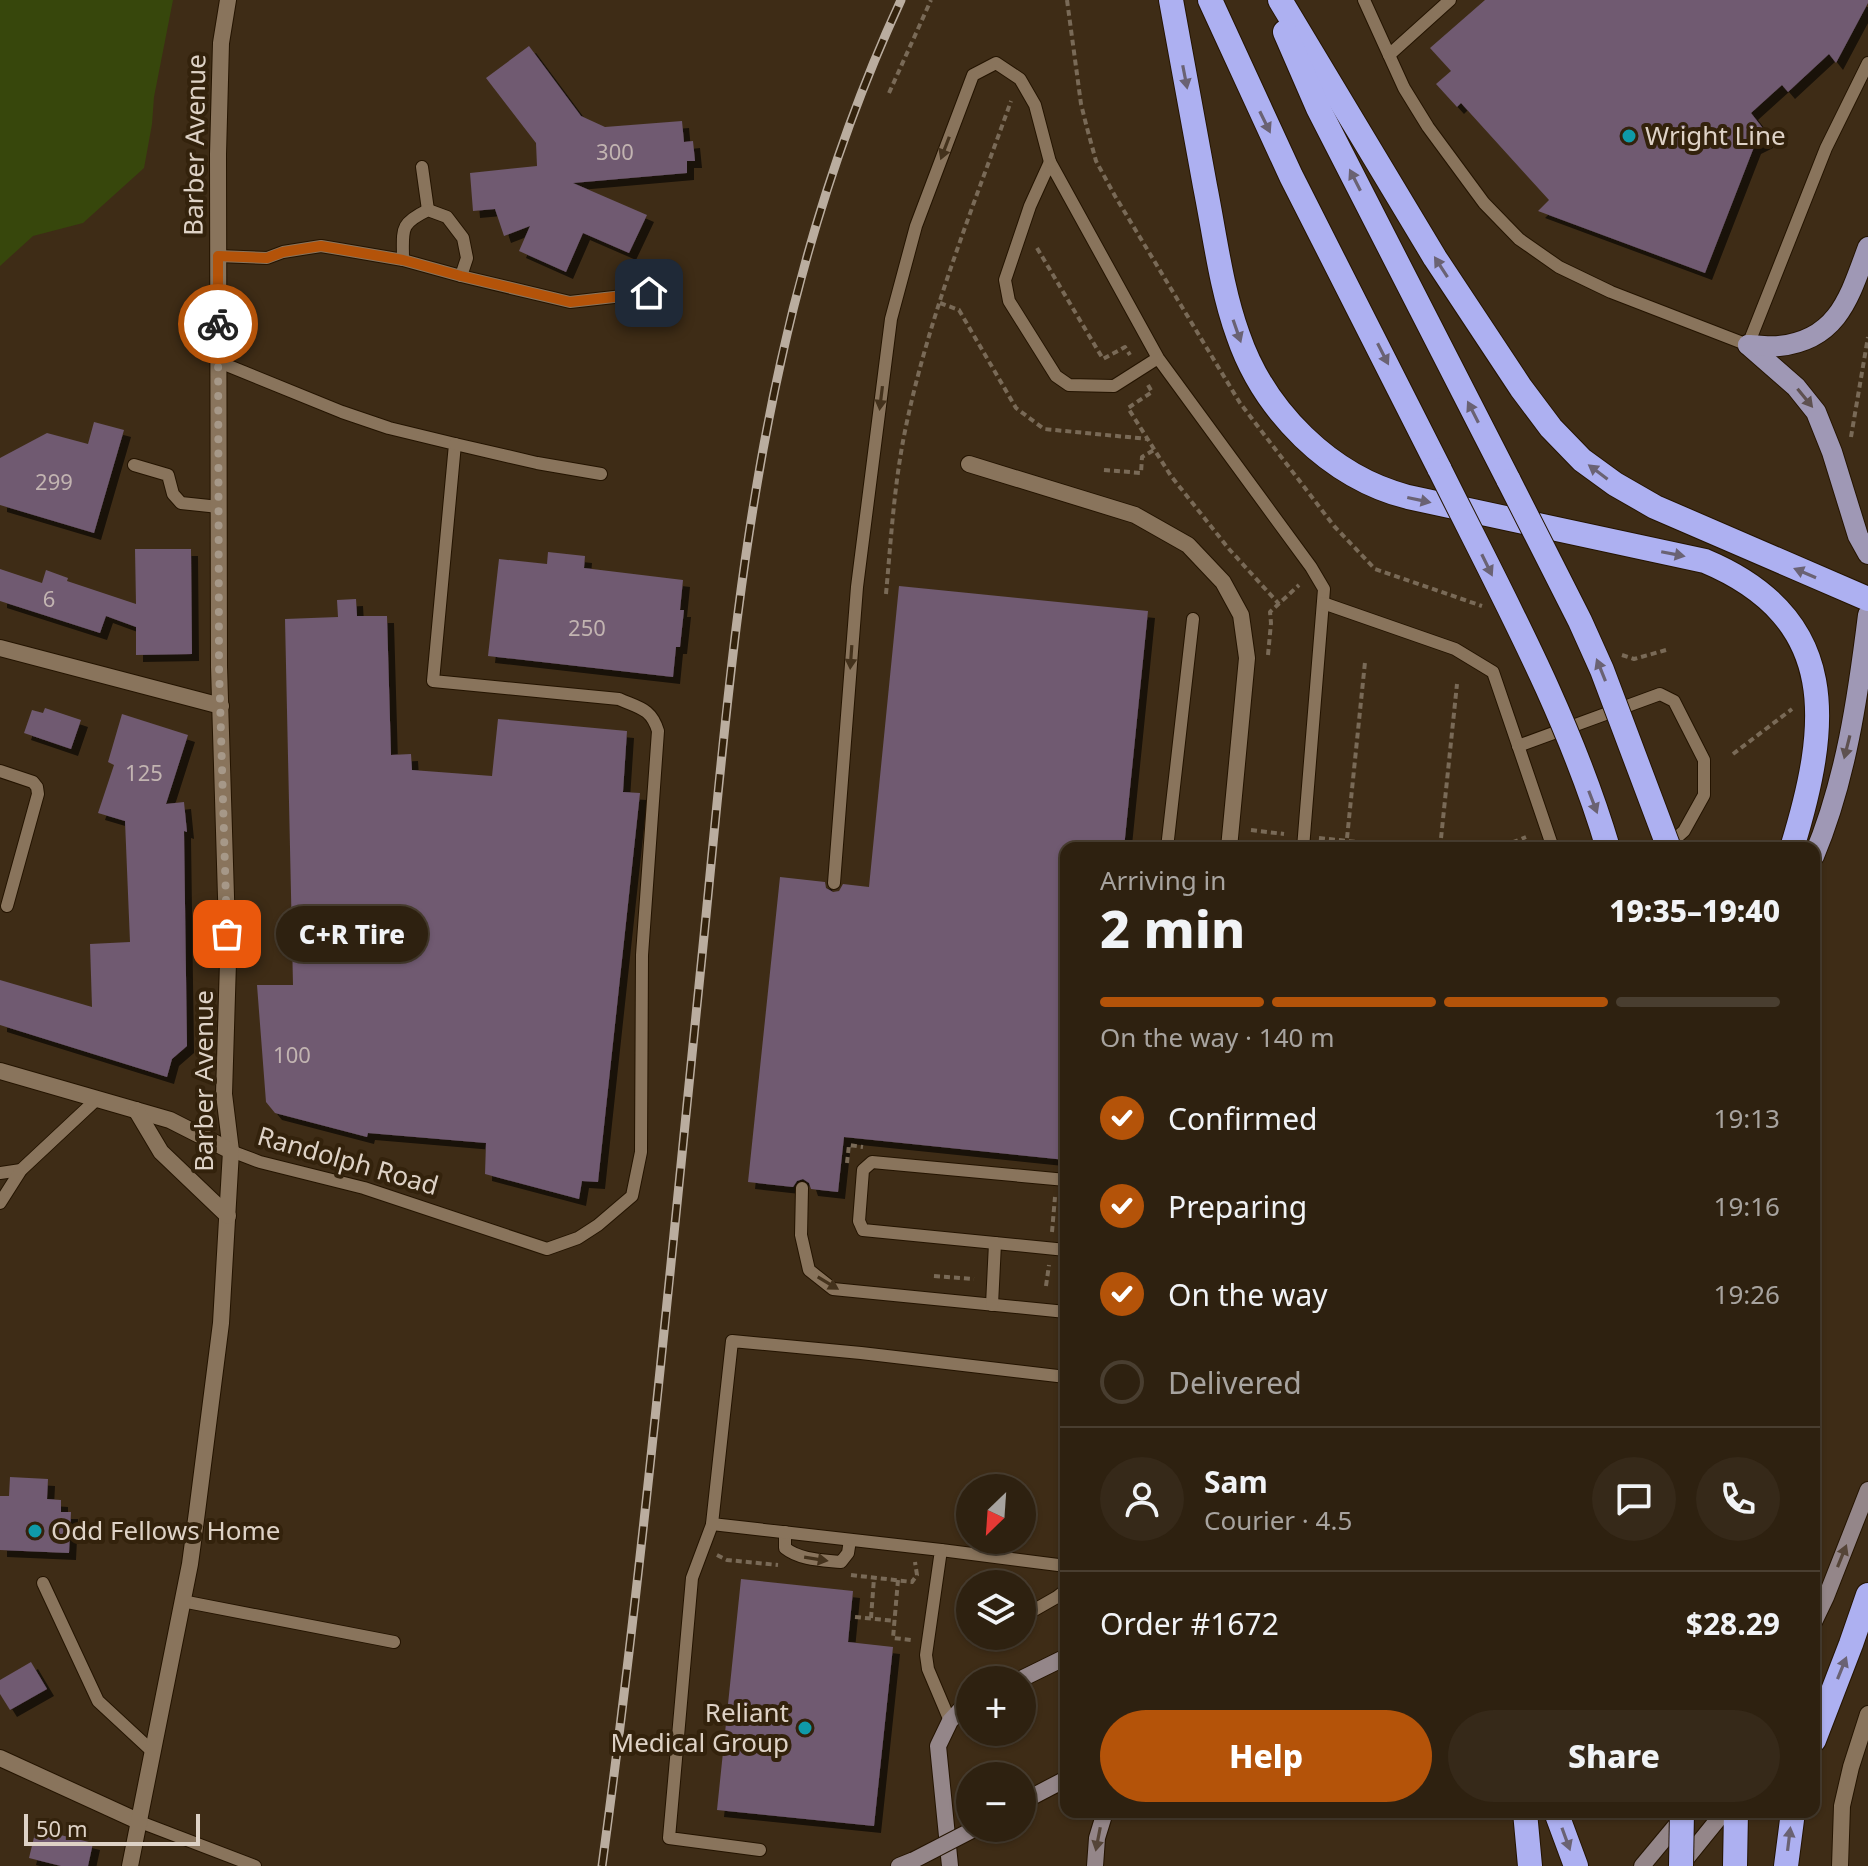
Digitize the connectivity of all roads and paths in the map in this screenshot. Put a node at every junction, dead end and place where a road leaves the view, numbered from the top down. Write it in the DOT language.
graph roads {
  1 [pos="228,0"];
  2 [pos="931,0"];
  3 [pos="1171,0"];
  4 [pos="1210,0"];
  5 [pos="1271,0"];
  6 [pos="1280,0"];
  7 [pos="1364,0"];
  8 [pos="1450,0"];
  9 [pos="1389,55"];
  10 [pos="1868,63"];
  11 [pos="889,93"];
  12 [pos="1011,101"];
  13 [pos="1050,162"];
  14 [pos="422,167"];
  15 [pos="428,210"];
  16 [pos="1868,247"];
  17 [pos="1037,248"];
  18 [pos="218,256"];
  19 [pos="403,260"];
  20 [pos="461,276"];
  21 [pos="649,293"];
  22 [pos="940,303"];
  23 [pos="1868,337"];
  24 [pos="1748,345"];
  25 [pos="1130,355"];
  26 [pos="1158,358"];
  27 [pos="219,362"];
  28 [pos="1148,385"];
  29 [pos="1851,438"];
  30 [pos="1148,439"];
  31 [pos="455,444"];
  32 [pos="1154,450"];
  33 [pos="969,464"];
  34 [pos="134,465"];
  35 [pos="1104,470"];
  36 [pos="601,474"];
  37 [pos="219,507"];
  38 [pos="1868,554"];
  39 [pos="886,594"];
  40 [pos="1868,599"];
  41 [pos="1323,603"];
  42 [pos="1279,604"];
  43 [pos="1868,615"];
  44 [pos="1193,619"];
  45 [pos="0,648"];
  46 [pos="1365,662"];
  47 [pos="1457,684"];
  48 [pos="221,706"];
  49 [pos="1792,709"];
  50 [pos="1518,746"];
  51 [pos="1733,754"];
  52 [pos="0,771"];
  53 [pos="1250,830"];
  54 [pos="1284,834"];
  55 [pos="1526,837"];
  56 [pos="1315,838"];
  57 [pos="1346,841"];
  58 [pos="1168,842"];
  59 [pos="1230,842"];
  60 [pos="1303,842"];
  61 [pos="1356,842"];
  62 [pos="1441,842"];
  63 [pos="1514,842"];
  64 [pos="1551,842"];
  65 [pos="1606,842"];
  66 [pos="1665,842"];
  67 [pos="1673,842"];
  68 [pos="1794,842"];
  69 [pos="1819,842"];
  70 [pos="834,883"];
  71 [pos="7,906"];
  72 [pos="0,1071"];
  73 [pos="98,1098"];
  74 [pos="136,1110"];
  75 [pos="231,1151"];
  76 [pos="21,1170"];
  77 [pos="0,1173"];
  78 [pos="1060,1179"];
  79 [pos="802,1188"];
  80 [pos="1055,1197"];
  81 [pos="0,1203"];
  82 [pos="228,1216"];
  83 [pos="1052,1232"];
  84 [pos="995,1243"];
  85 [pos="1060,1249"];
  86 [pos="1049,1260"];
  87 [pos="934,1276"];
  88 [pos="974,1279"];
  89 [pos="1046,1286"];
  90 [pos="992,1305"];
  91 [pos="1060,1311"];
  92 [pos="1060,1376"];
  93 [pos="1868,1490"];
  94 [pos="713,1522"];
  95 [pos="785,1532"];
  96 [pos="850,1540"];
  97 [pos="941,1550"];
  98 [pos="1060,1565"];
  99 [pos="874,1578"];
  100 [pos="898,1580"];
  101 [pos="43,1583"];
  102 [pos="1060,1595"];
  103 [pos="1868,1595"];
  104 [pos="182,1601"];
  105 [pos="1036,1609"];
  106 [pos="1820,1610"];
  107 [pos="855,1617"];
  108 [pos="871,1618"];
  109 [pos="895,1621"];
  110 [pos="911,1640"];
  111 [pos="394,1642"];
  112 [pos="1060,1660"];
  113 [pos="1036,1672"];
  114 [pos="1868,1714"];
  115 [pos="956,1715"];
  116 [pos="950,1721"];
  117 [pos="1820,1724"];
  118 [pos="153,1752"];
  119 [pos="0,1758"];
  120 [pos="1060,1782"];
  121 [pos="1036,1795"];
  122 [pos="1103,1818"];
  123 [pos="1526,1818"];
  124 [pos="1558,1818"];
  125 [pos="1679,1818"];
  126 [pos="1684,1818"];
  127 [pos="1719,1818"];
  128 [pos="1736,1818"];
  129 [pos="1792,1818"];
  130 [pos="140,1822"];
  131 [pos="956,1838"];
  132 [pos="760,1850"];
  133 [pos="907,1863"];
  134 [pos="1735,1865"];
  135 [pos="130,1866"];
  136 [pos="255,1866"];
  137 [pos="950,1866"];
  138 [pos="1095,1866"];
  139 [pos="1530,1866"];
  140 [pos="1576,1866"];
  141 [pos="1642,1866"];
  142 [pos="1681,1866"];
  143 [pos="1786,1866"];
  144 [pos="1840,1866"];
  1 -- 18 [label="street, Barber Avenue"];
  2 -- 11 [label="path"];
  3 -- 68 [label="highway, one-way"];
  4 -- 65 [label="highway, one-way, bridge"];
  66 -- 5 [label="highway, one-way, bridge"];
  40 -- 6 [label="highway, one-way"];
  7 -- 9 [label="lane"];
  8 -- 9 [label="lane"];
  9 -- 24 [label="lane"];
  10 -- 24 [label="lane"];
  12 -- 22 [label="path"];
  13 -- 26 [label="lane"];
  13 -- 26 [label="lane"];
  13 -- 70 [label="lane, one-way"];
  14 -- 15 [label="lane"];
  15 -- 19 [label="lane"];
  15 -- 20 [label="lane"];
  16 -- 24 [label="main road"];
  17 -- 25 [label="path"];
  18 -- 19 [label="lane"];
  18 -- 27 [label="street, Barber Avenue"];
  19 -- 20 [label="lane"];
  20 -- 21 [label="lane"];
  22 -- 30 [label="path"];
  22 -- 39 [label="path"];
  23 -- 29 [label="path"];
  24 -- 38 [label="main road, one-way"];
  26 -- 41 [label="lane"];
  27 -- 31 [label="lane"];
  27 -- 37 [label="street, Barber Avenue"];
  28 -- 30 [label="path"];
  30 -- 32 [label="path"];
  31 -- 36 [label="lane"];
  31 -- 75 [label="lane, Randolph Road"];
  32 -- 35 [label="path"];
  32 -- 42 [label="path"];
  33 -- 59 [label="street"];
  34 -- 37 [label="lane"];
  37 -- 48 [label="street, Barber Avenue"];
  41 -- 50 [label="lane"];
  41 -- 60 [label="lane"];
  43 -- 69 [label="main road, one-way"];
  44 -- 58 [label="lane"];
  45 -- 48 [label="street"];
  46 -- 57 [label="path"];
  47 -- 62 [label="path"];
  48 -- 75 [label="street, Barber Avenue"];
  49 -- 51 [label="path"];
  50 -- 64 [label="lane"];
  50 -- 67 [label="lane"];
  52 -- 71 [label="lane"];
  53 -- 54 [label="path"];
  55 -- 63 [label="path"];
  56 -- 57 [label="path"];
  57 -- 61 [label="path"];
  72 -- 73 [label="street, Randolph Road"];
  73 -- 74 [label="street, Randolph Road"];
  73 -- 76 [label="lane"];
  74 -- 75 [label="street, Randolph Road"];
  74 -- 82 [label="street"];
  75 -- 82 [label="street, Barber Avenue"];
  76 -- 77 [label="lane"];
  76 -- 81 [label="lane"];
  78 -- 84 [label="lane"];
  79 -- 90 [label="lane, one-way"];
  80 -- 83 [label="path"];
  82 -- 104 [label="street, Barber Avenue"];
  84 -- 85 [label="lane"];
  84 -- 90 [label="lane"];
  86 -- 89 [label="path"];
  87 -- 88 [label="path"];
  90 -- 91 [label="lane"];
  92 -- 94 [label="lane"];
  106 -- 93 [label="main road, one-way"];
  94 -- 95 [label="lane"];
  94 -- 132 [label="lane"];
  95 -- 96 [label="lane"];
  95 -- 96 [label="lane, one-way"];
  96 -- 97 [label="lane"];
  97 -- 98 [label="lane"];
  97 -- 116 [label="lane"];
  99 -- 108 [label="path"];
  100 -- 109 [label="path"];
  101 -- 118 [label="lane"];
  102 -- 105 [label="lane"];
  117 -- 103 [label="highway, one-way"];
  104 -- 111 [label="lane"];
  104 -- 118 [label="street, Barber Avenue"];
  107 -- 108 [label="path"];
  108 -- 109 [label="path"];
  109 -- 110 [label="path"];
  112 -- 113 [label="main road"];
  114 -- 144 [label="street"];
  115 -- 116 [label="main road"];
  116 -- 137 [label="main road"];
  118 -- 130 [label="street, Barber Avenue"];
  119 -- 130 [label="street"];
  120 -- 121 [label="main road"];
  122 -- 138 [label="main road, one-way"];
  123 -- 139 [label="highway"];
  124 -- 140 [label="highway, one-way"];
  125 -- 141 [label="main road"];
  126 -- 142 [label="highway, bridge"];
  127 -- 142 [label="main road"];
  128 -- 134 [label="highway"];
  143 -- 129 [label="highway, one-way"];
  130 -- 135 [label="street, Barber Avenue"];
  130 -- 136 [label="lane"];
  131 -- 133 [label="main road, bridge"];
}
